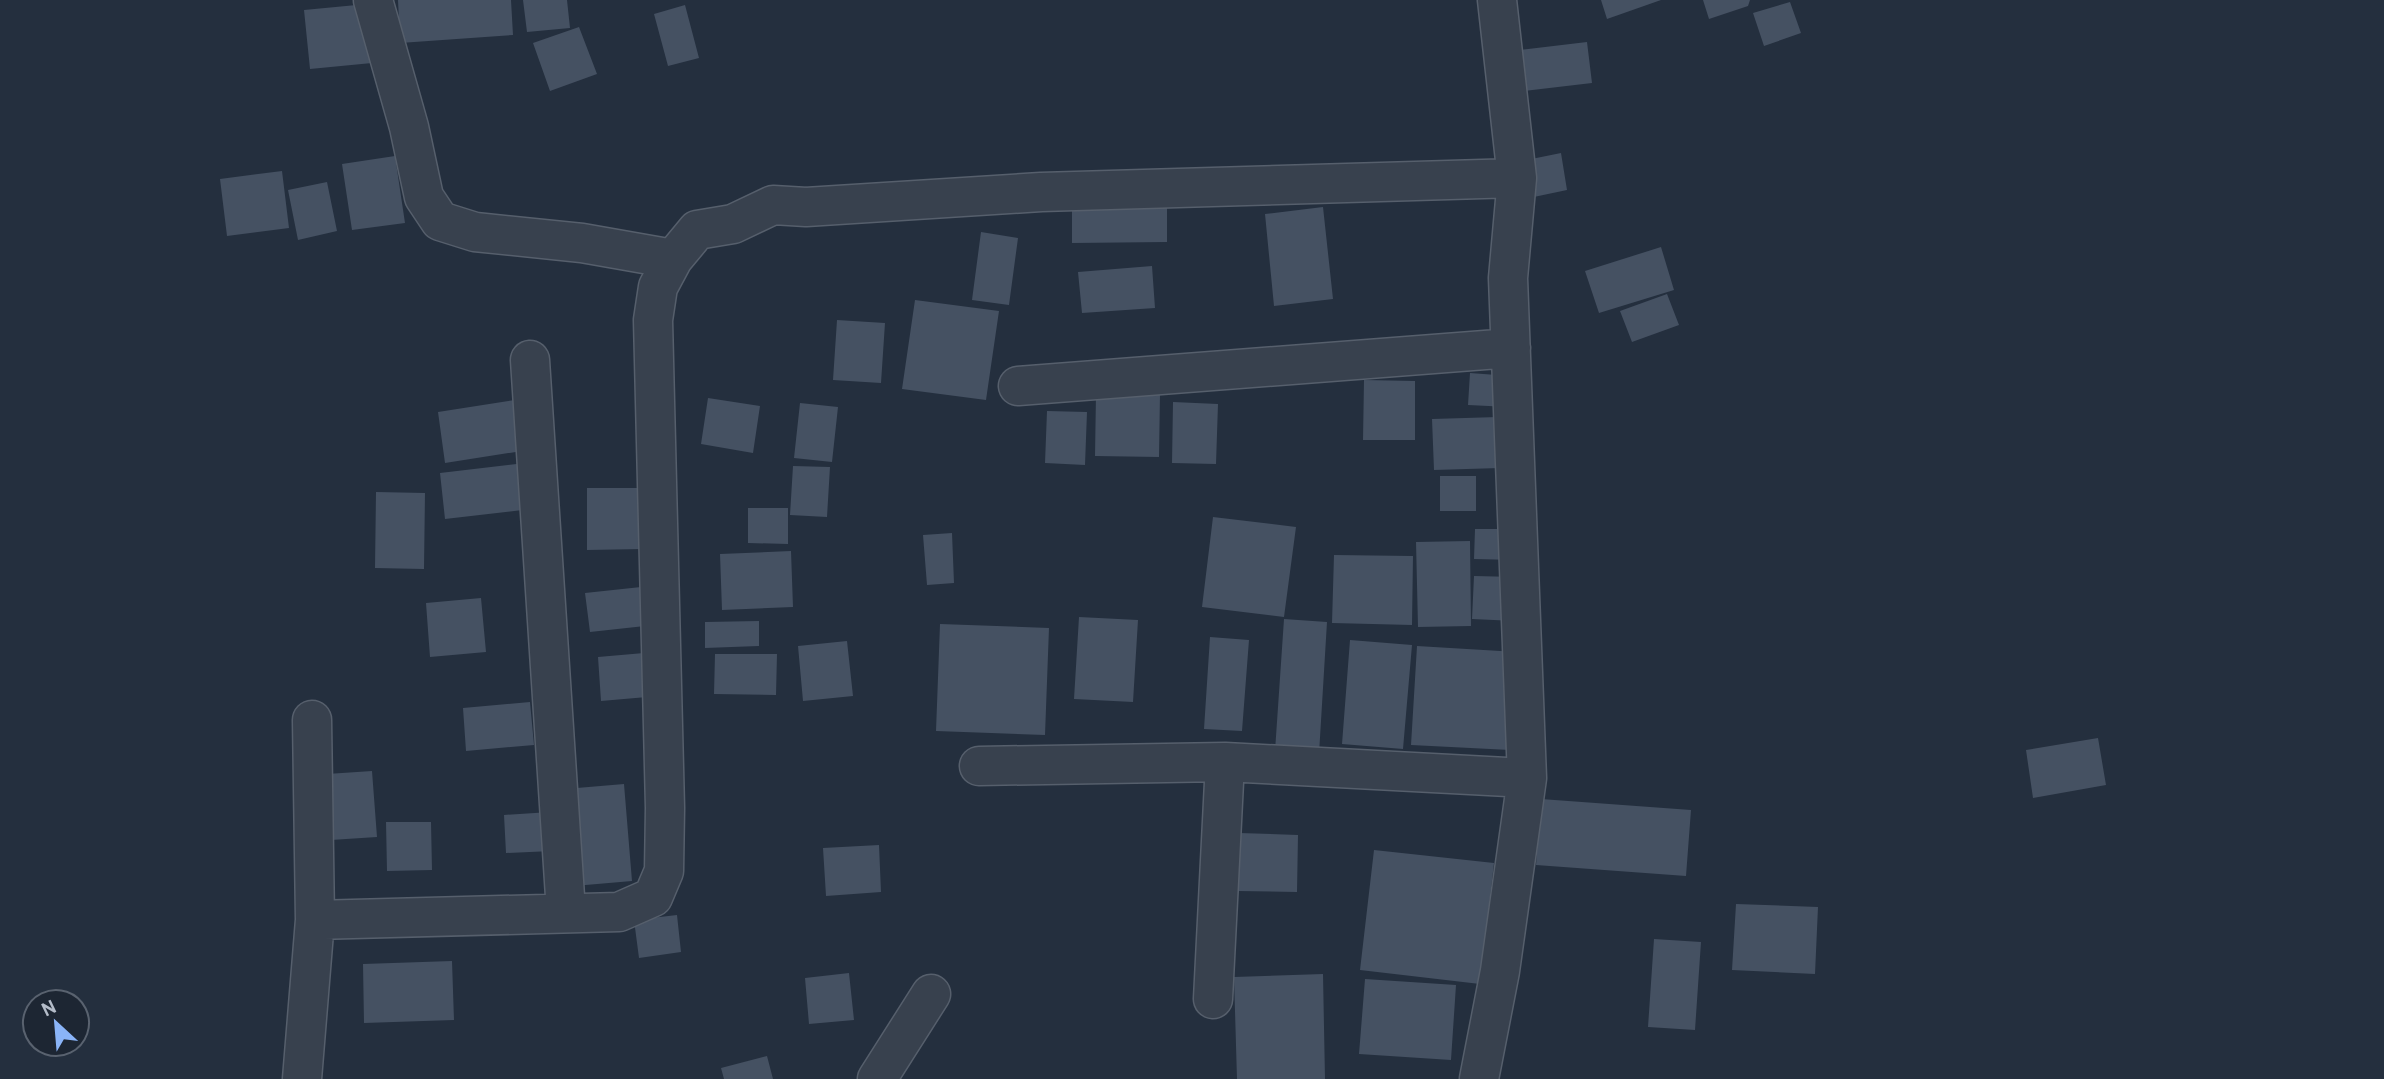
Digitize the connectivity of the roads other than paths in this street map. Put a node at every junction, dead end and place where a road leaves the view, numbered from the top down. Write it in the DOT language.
graph roads {
  1 [pos="373,0"];
  2 [pos="1497,0"];
  3 [pos="1517,178"];
  4 [pos="673,259"];
  5 [pos="1511,348"];
  6 [pos="530,359"];
  7 [pos="1018,386"];
  8 [pos="312,720"];
  9 [pos="1225,762"];
  10 [pos="979,766"];
  11 [pos="1527,778"];
  12 [pos="566,912"];
  13 [pos="315,920"];
  14 [pos="930,994"];
  15 [pos="1213,999"];
  16 [pos="302,1079"];
  17 [pos="877,1079"];
  18 [pos="1479,1079"];
  1 -- 4 [label="street"];
  2 -- 3 [label="street"];
  3 -- 4 [label="street"];
  3 -- 5 [label="street"];
  4 -- 12 [label="street"];
  5 -- 7 [label="street"];
  5 -- 11 [label="street"];
  6 -- 12 [label="street"];
  8 -- 13 [label="street"];
  9 -- 10 [label="street"];
  9 -- 11 [label="street"];
  9 -- 15 [label="street"];
  11 -- 18 [label="street"];
  12 -- 13 [label="street"];
  13 -- 16 [label="street"];
  14 -- 17 [label="street"];
}
